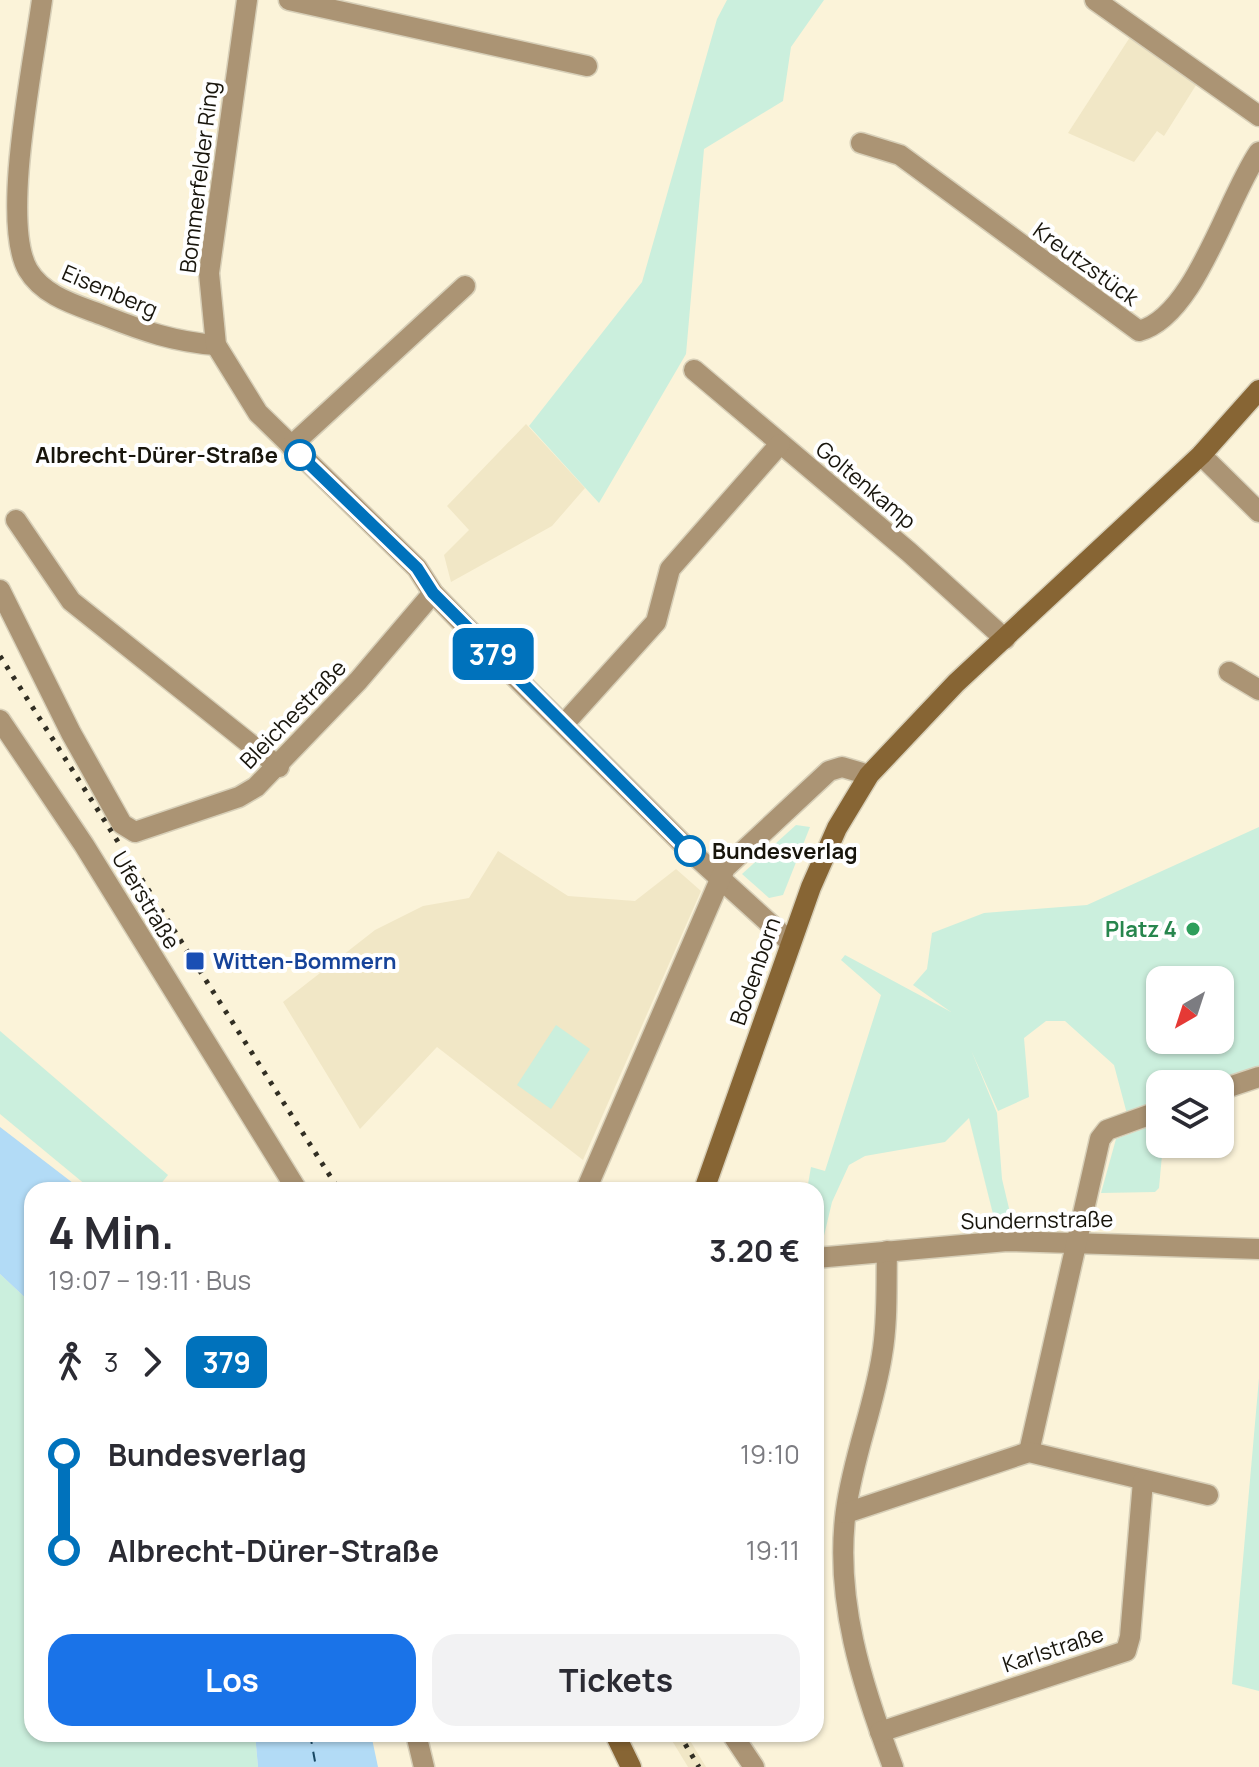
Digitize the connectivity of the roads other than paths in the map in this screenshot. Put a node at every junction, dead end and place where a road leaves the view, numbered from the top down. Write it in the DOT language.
graph roads {
  1 [pos="42,0"];
  2 [pos="247,0"];
  3 [pos="289,0"];
  4 [pos="1095,0"];
  5 [pos="587,66"];
  6 [pos="1259,116"];
  7 [pos="861,143"];
  8 [pos="1259,152"];
  9 [pos="465,286"];
  10 [pos="216,345"];
  11 [pos="694,370"];
  12 [pos="1259,390"];
  13 [pos="780,444"];
  14 [pos="291,446"];
  15 [pos="1201,455"];
  16 [pos="1259,512"];
  17 [pos="16,520"];
  18 [pos="433,593"];
  19 [pos="3,600"];
  20 [pos="1005,639"];
  21 [pos="1229,672"];
  22 [pos="1259,690"];
  23 [pos="0,720"];
  24 [pos="564,724"];
  25 [pos="279,767"];
  26 [pos="869,775"];
  27 [pos="722,877"];
  28 [pos="790,942"];
  29 [pos="1259,1077"];
  30 [pos="1234,1085"];
  31 [pos="1146,1116"];
  32 [pos="292,1182"];
  33 [pos="589,1182"];
  34 [pos="707,1182"];
  35 [pos="1075,1240"];
  36 [pos="1259,1249"];
  37 [pos="887,1251"];
  38 [pos="824,1257"];
  39 [pos="1029,1452"];
  40 [pos="1143,1481"];
  41 [pos="1208,1495"];
  42 [pos="846,1513"];
  43 [pos="880,1732"];
  44 [pos="418,1742"];
  45 [pos="619,1742"];
  46 [pos="737,1742"];
  47 [pos="424,1767"];
  48 [pos="631,1767"];
  49 [pos="754,1767"];
  50 [pos="893,1767"];
  1 -- 10 [label="street, Eisenberg"];
  2 -- 10 [label="street, Bommerfelder Ring"];
  3 -- 5 [label="street"];
  4 -- 6 [label="street"];
  7 -- 8 [label="street, Kreutzstück"];
  9 -- 14 [label="street"];
  10 -- 14 [label="street, Bommerfelder Ring"];
  11 -- 13 [label="street, Goltenkamp"];
  12 -- 15 [label="main road, Bodenborn"];
  13 -- 20 [label="street, Goltenkamp"];
  13 -- 24 [label="street"];
  14 -- 18 [label="street, Bommerfelder Ring"];
  15 -- 16 [label="street"];
  15 -- 20 [label="main road, Bodenborn"];
  17 -- 25 [label="street"];
  18 -- 24 [label="street, Bommerfelder Ring"];
  18 -- 25 [label="street, Bleichestraße"];
  19 -- 25 [label="street, Bleichestraße"];
  20 -- 26 [label="main road, Bodenborn"];
  21 -- 22 [label="street"];
  23 -- 32 [label="street, Uferstraße"];
  24 -- 27 [label="street, Bommerfelder Ring"];
  26 -- 27 [label="street"];
  26 -- 28 [label="main road, Bodenborn"];
  27 -- 28 [label="street, Bommerfelder Ring"];
  27 -- 33 [label="street"];
  28 -- 34 [label="main road, Bodenborn"];
  29 -- 30 [label="street"];
  31 -- 35 [label="street"];
  35 -- 36 [label="street, Sundernstraße"];
  35 -- 37 [label="street, Sundernstraße"];
  35 -- 39 [label="street"];
  37 -- 38 [label="street, Sundernstraße"];
  37 -- 42 [label="street"];
  39 -- 40 [label="street"];
  39 -- 42 [label="street"];
  40 -- 41 [label="street"];
  40 -- 43 [label="street, Karlstraße"];
  42 -- 43 [label="street"];
  43 -- 50 [label="street"];
  44 -- 47 [label="street"];
  45 -- 48 [label="main road"];
  46 -- 49 [label="street"];
}
